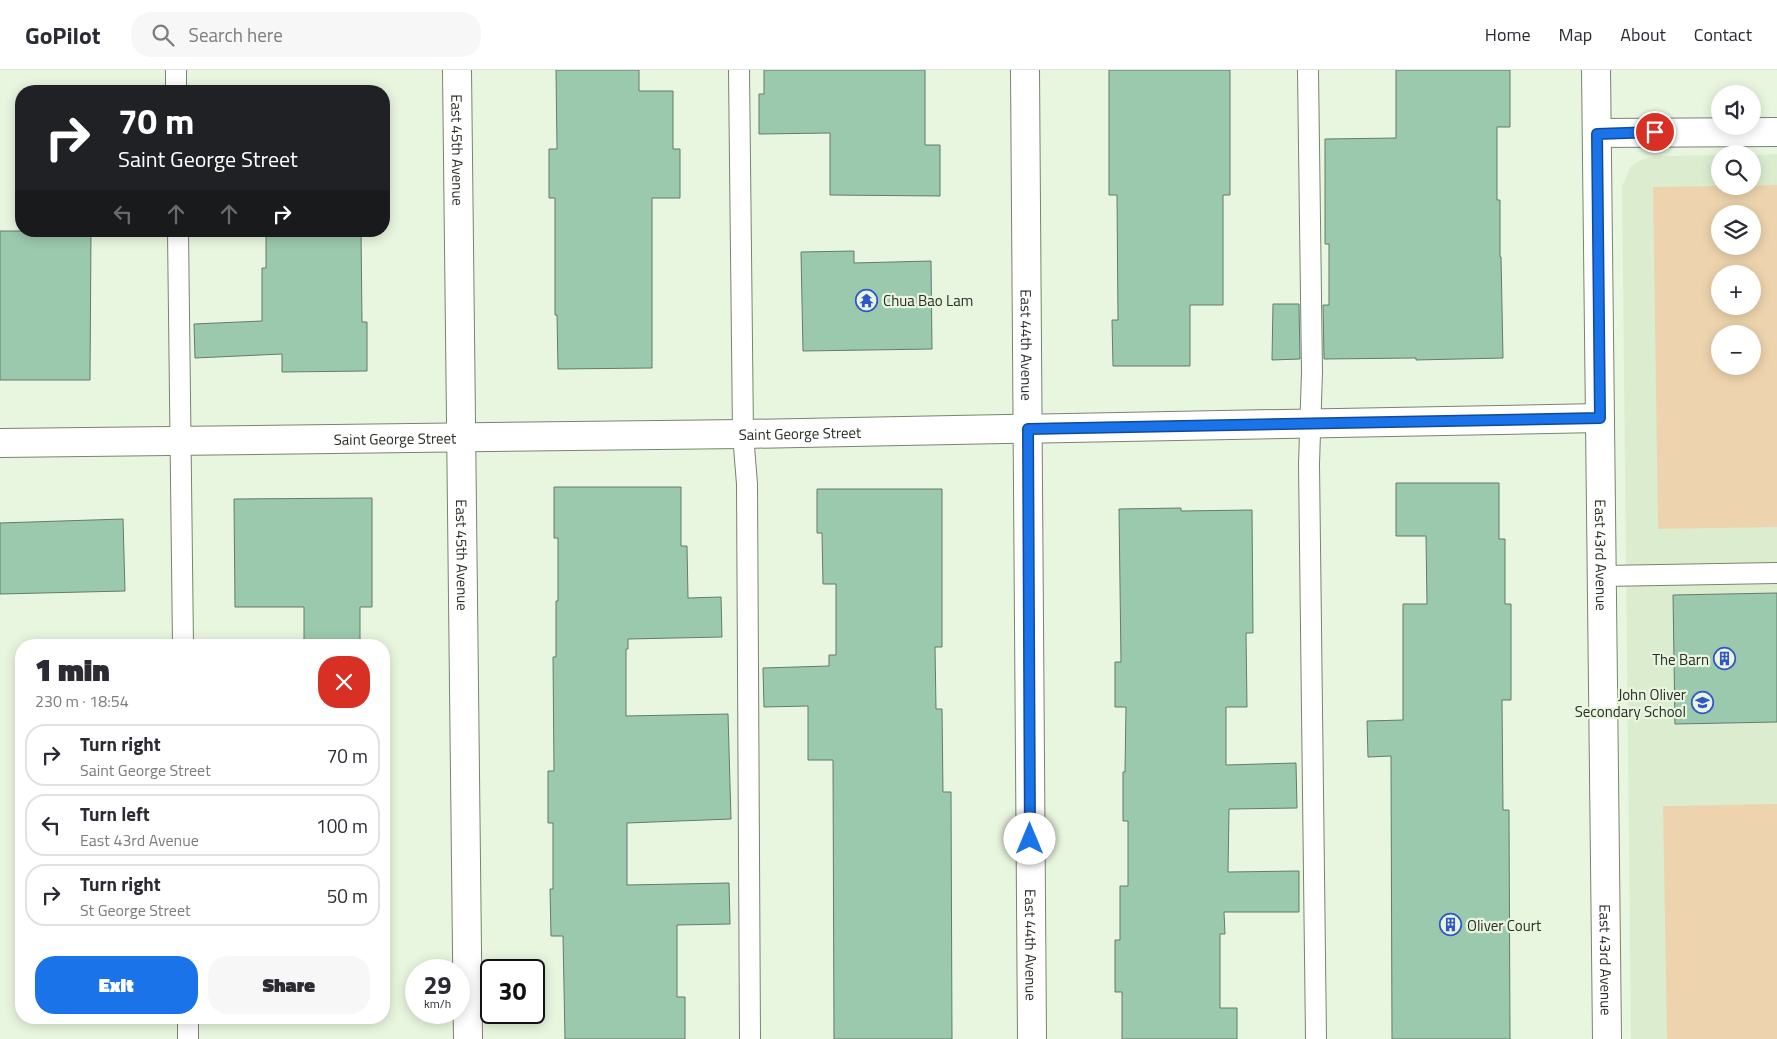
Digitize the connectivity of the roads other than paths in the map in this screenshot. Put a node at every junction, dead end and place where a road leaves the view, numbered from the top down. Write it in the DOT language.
graph roads {
  1 [pos="176,70"];
  2 [pos="457,70"];
  3 [pos="739,70"];
  4 [pos="1025,70"];
  5 [pos="1308,70"];
  6 [pos="1596,70"];
  7 [pos="176,85"];
  8 [pos="1777,132"];
  9 [pos="1597,134"];
  10 [pos="178,237"];
  11 [pos="1600,418"];
  12 [pos="1310,423"];
  13 [pos="1028,429"];
  14 [pos="743,434"];
  15 [pos="461,436"];
  16 [pos="181,441"];
  17 [pos="0,443"];
  18 [pos="1777,573"];
  19 [pos="1602,576"];
  20 [pos="183,639"];
  21 [pos="188,1024"];
  22 [pos="188,1039"];
  23 [pos="468,1039"];
  24 [pos="750,1039"];
  25 [pos="1032,1039"];
  26 [pos="1316,1039"];
  27 [pos="1607,1039"];
  1 -- 7 [label="lane"];
  2 -- 15 [label="street, East 45th Avenue"];
  3 -- 14 [label="lane"];
  4 -- 13 [label="street, East 44th Avenue"];
  5 -- 12 [label="lane"];
  6 -- 9 [label="street, East 43rd Avenue"];
  8 -- 9 [label="street"];
  9 -- 11 [label="street, East 43rd Avenue"];
  10 -- 16 [label="lane"];
  11 -- 12 [label="street, Saint George Street"];
  11 -- 19 [label="street, East 43rd Avenue"];
  12 -- 13 [label="street, Saint George Street"];
  12 -- 26 [label="lane"];
  13 -- 14 [label="street, Saint George Street"];
  13 -- 25 [label="street, East 44th Avenue"];
  14 -- 15 [label="street, Saint George Street"];
  14 -- 24 [label="lane"];
  15 -- 16 [label="street, Saint George Street"];
  15 -- 23 [label="street, East 45th Avenue"];
  16 -- 17 [label="street, Saint George Street"];
  16 -- 20 [label="lane"];
  18 -- 19 [label="lane"];
  19 -- 27 [label="street, East 43rd Avenue"];
  21 -- 22 [label="lane"];
}
